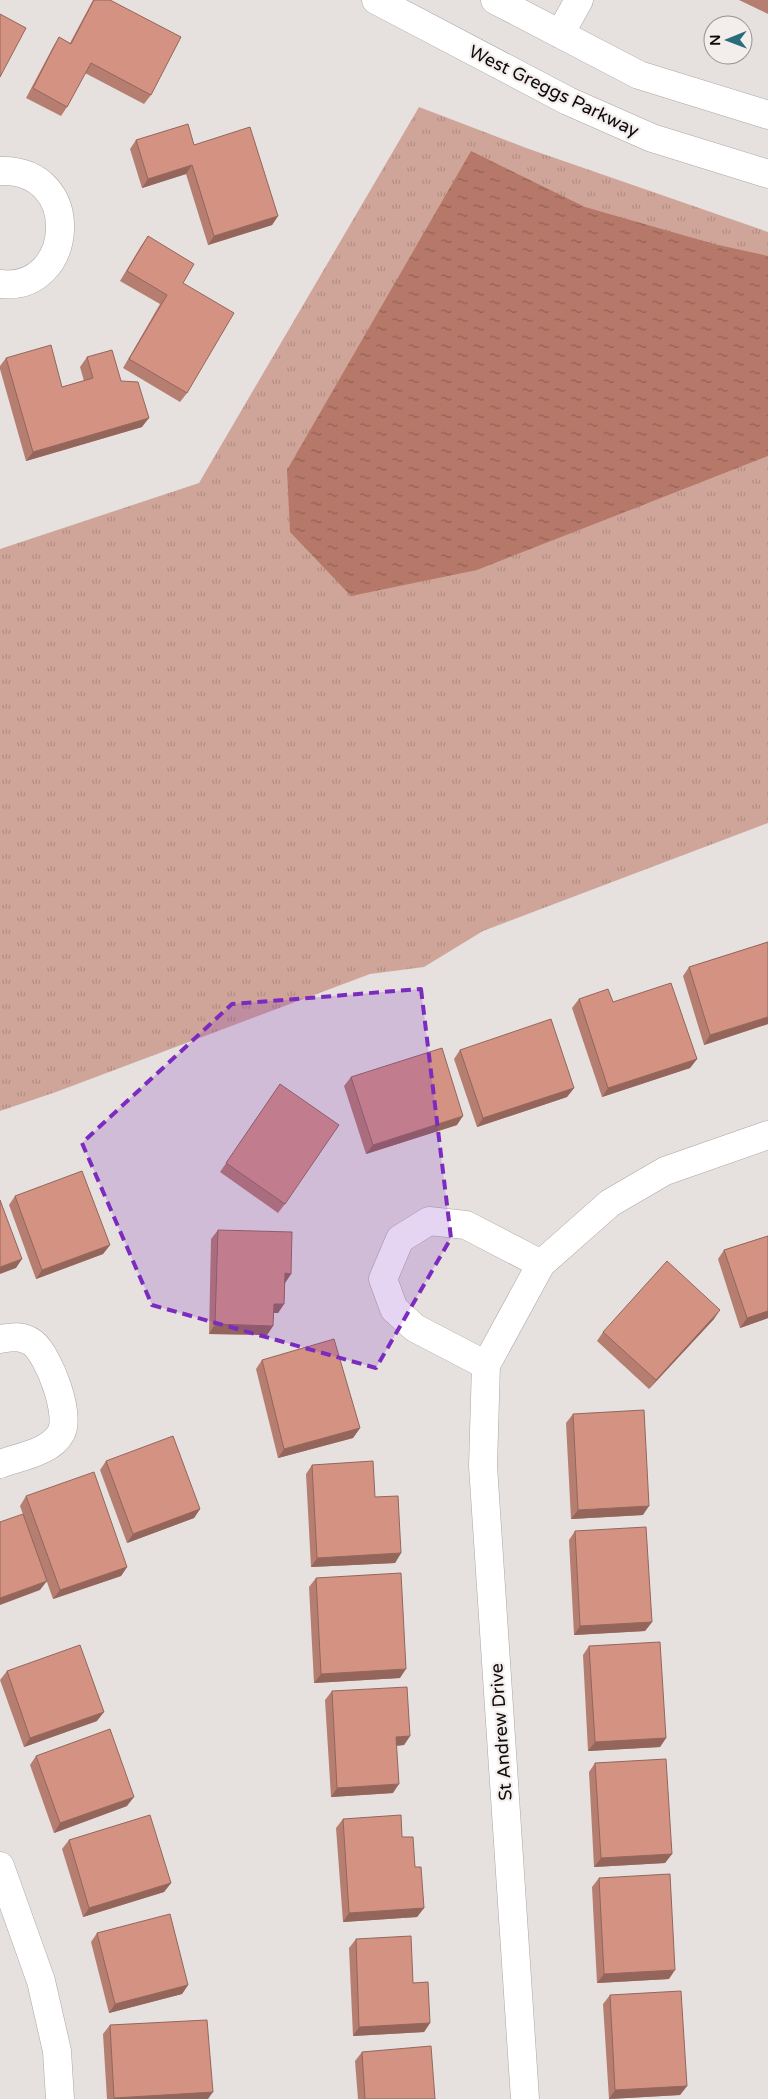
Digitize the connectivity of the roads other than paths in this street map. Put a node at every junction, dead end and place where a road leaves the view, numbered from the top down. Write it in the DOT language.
graph roads {
  1 [pos="376,0"];
  2 [pos="495,0"];
  3 [pos="580,0"];
  4 [pos="560,34"];
  5 [pos="768,115"];
  6 [pos="0,171"];
  7 [pos="768,174"];
  8 [pos="0,284"];
  9 [pos="768,1135"];
  10 [pos="541,1264"];
  11 [pos="0,1339"];
  12 [pos="486,1365"];
  13 [pos="0,1464"];
  14 [pos="3,1882"];
  15 [pos="60,2099"];
  16 [pos="525,2099"];
  1 -- 7 [label="street, West Greggs Parkway"];
  2 -- 4 [label="street"];
  3 -- 4 [label="street"];
  4 -- 5 [label="street"];
  6 -- 8 [label="street"];
  9 -- 10 [label="street"];
  10 -- 12 [label="street"];
  10 -- 12 [label="street"];
  11 -- 13 [label="street"];
  12 -- 16 [label="street, St Andrew Drive"];
  14 -- 15 [label="street"];
}
